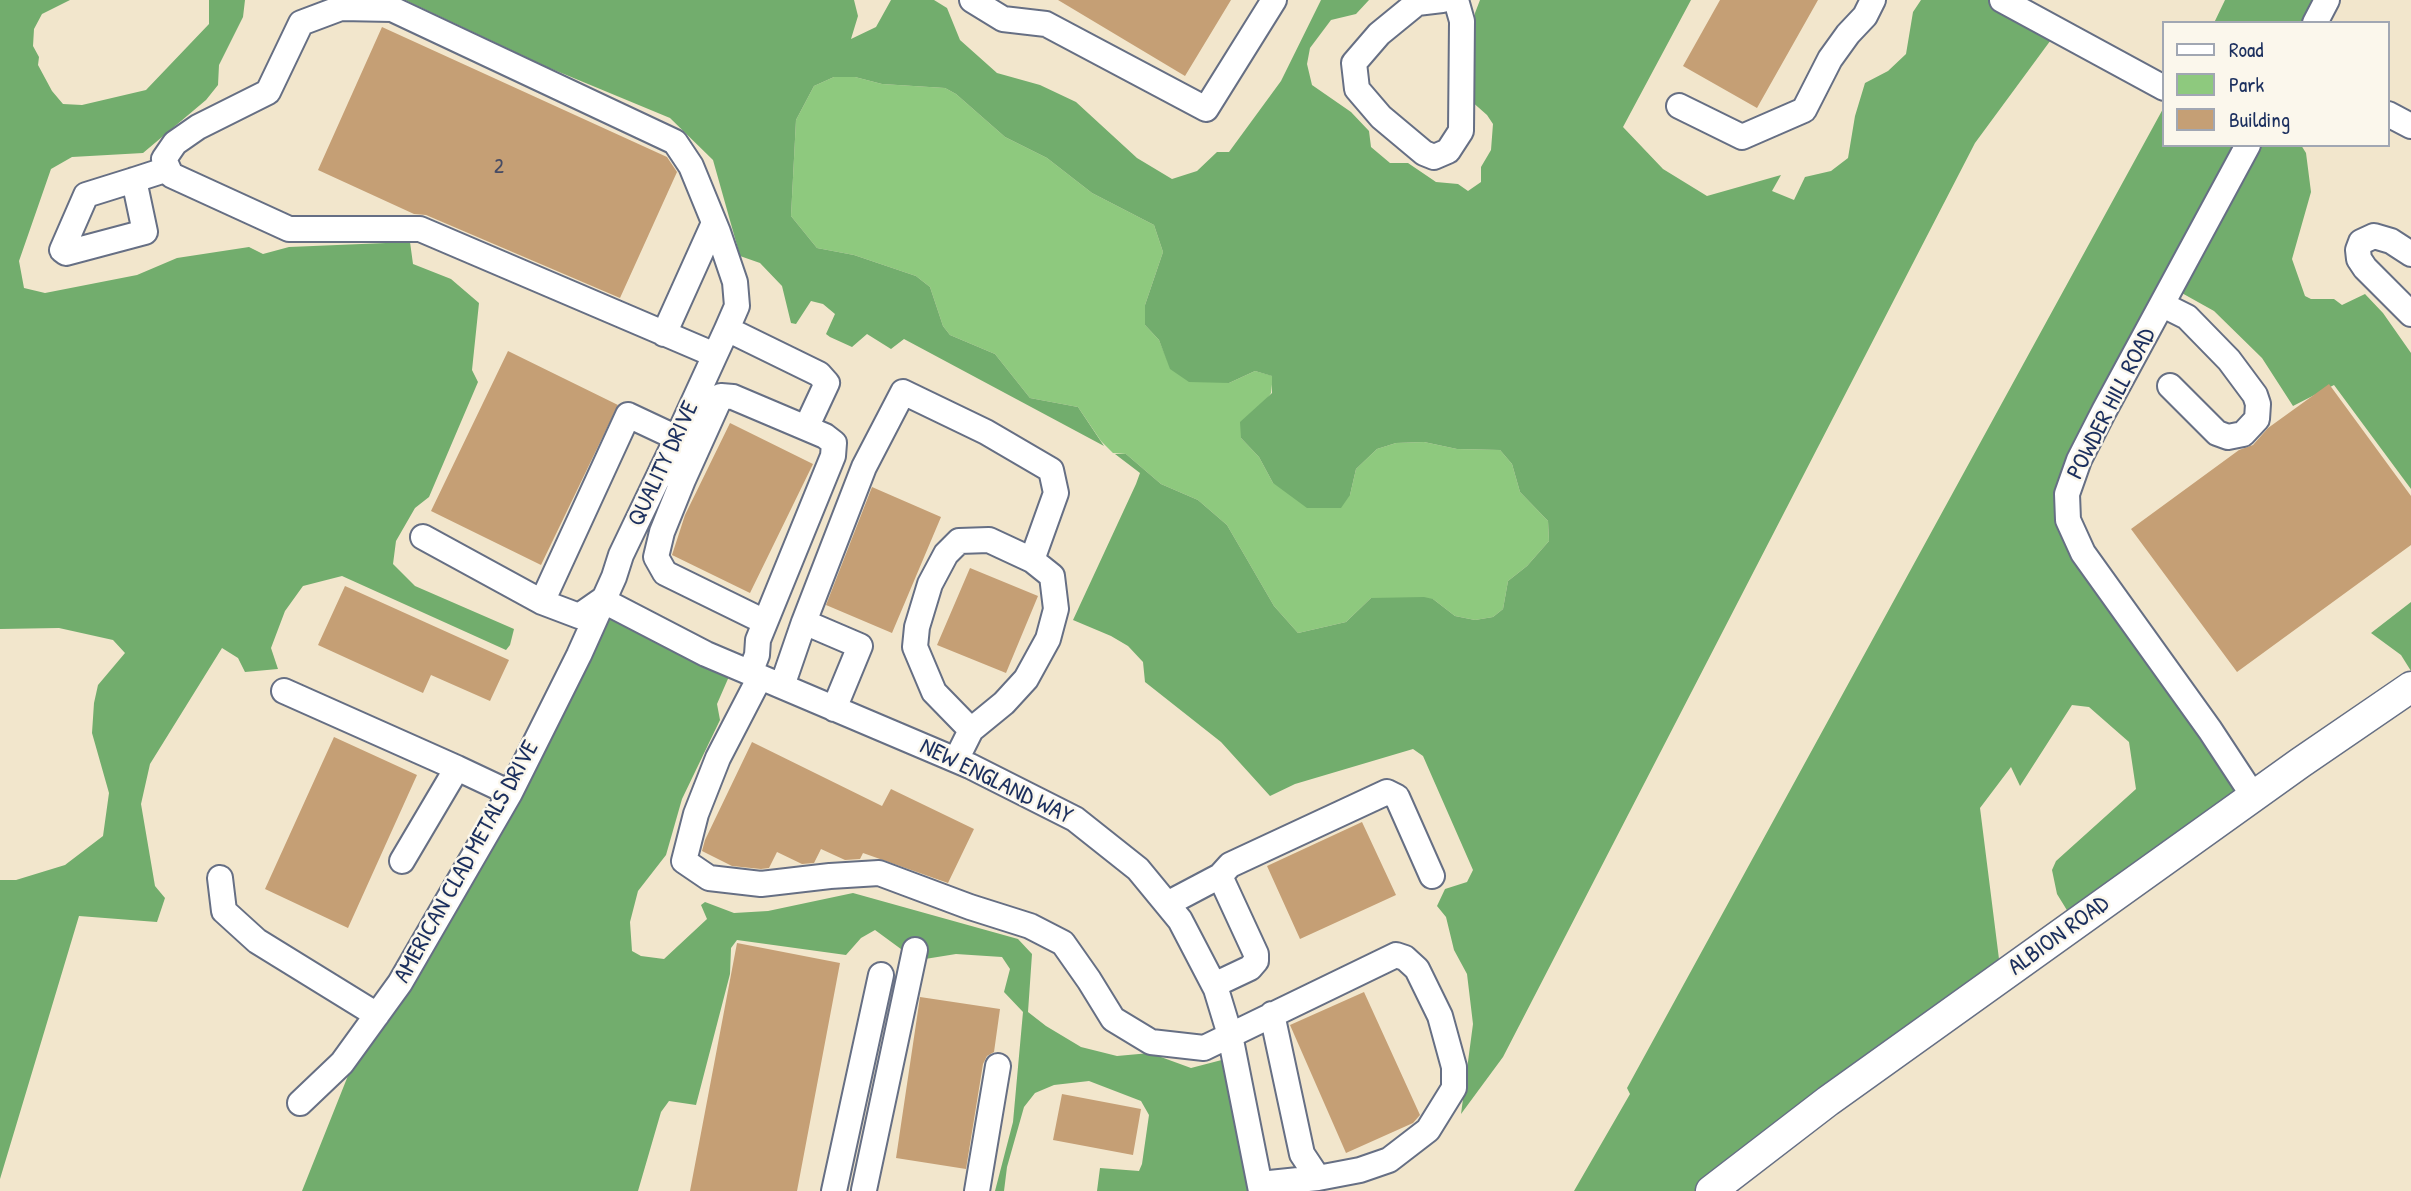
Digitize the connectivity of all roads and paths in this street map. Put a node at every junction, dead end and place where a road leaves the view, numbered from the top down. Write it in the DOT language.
graph roads {
  1 [pos="972,0"];
  2 [pos="1274,0"];
  3 [pos="1442,0"];
  4 [pos="1456,0"];
  5 [pos="1873,0"];
  6 [pos="2002,0"];
  7 [pos="2328,0"];
  8 [pos="2316,21"];
  9 [pos="2162,87"];
  10 [pos="1679,106"];
  11 [pos="2390,115"];
  12 [pos="2411,126"];
  13 [pos="2247,147"];
  14 [pos="168,169"];
  15 [pos="134,180"];
  16 [pos="714,223"];
  17 [pos="2411,254"];
  18 [pos="2163,305"];
  19 [pos="2411,314"];
  20 [pos="727,329"];
  21 [pos="664,334"];
  22 [pos="715,355"];
  23 [pos="2170,386"];
  24 [pos="806,428"];
  25 [pos="677,438"];
  26 [pos="673,474"];
  27 [pos="423,537"];
  28 [pos="1032,560"];
  29 [pos="602,600"];
  30 [pos="542,602"];
  31 [pos="765,622"];
  32 [pos="804,622"];
  33 [pos="764,679"];
  34 [pos="2411,687"];
  35 [pos="284,691"];
  36 [pos="835,709"];
  37 [pos="971,730"];
  38 [pos="956,761"];
  39 [pos="457,768"];
  40 [pos="510,793"];
  41 [pos="2254,797"];
  42 [pos="402,861"];
  43 [pos="1220,876"];
  44 [pos="1432,876"];
  45 [pos="220,878"];
  46 [pos="1167,904"];
  47 [pos="915,950"];
  48 [pos="881,975"];
  49 [pos="1214,985"];
  50 [pos="1272,1014"];
  51 [pos="377,1015"];
  52 [pos="1230,1035"];
  53 [pos="998,1066"];
  54 [pos="300,1103"];
  55 [pos="1318,1178"];
  56 [pos="1261,1187"];
  57 [pos="834,1188"];
  58 [pos="866,1191"];
  59 [pos="977,1191"];
  60 [pos="1711,1191"];
  1 -- 2 [label="street"];
  3 -- 4 [label="street"];
  5 -- 10 [label="street"];
  6 -- 9 [label="street"];
  7 -- 8 [label="street"];
  11 -- 12 [label="street"];
  13 -- 18 [label="street, POWDER HILL ROAD"];
  14 -- 15 [label="street"];
  14 -- 16 [label="street"];
  14 -- 21 [label="street"];
  16 -- 20 [label="street, QUALITY DRIVE"];
  16 -- 21 [label="street"];
  17 -- 19 [label="street"];
  18 -- 23 [label="street"];
  18 -- 41 [label="street, POWDER HILL ROAD"];
  20 -- 22 [label="street, QUALITY DRIVE"];
  20 -- 24 [label="street"];
  21 -- 22 [label="street"];
  22 -- 25 [label="street, QUALITY DRIVE"];
  24 -- 26 [label="street"];
  24 -- 31 [label="street"];
  25 -- 26 [label="street, QUALITY DRIVE"];
  25 -- 30 [label="street"];
  26 -- 29 [label="street, QUALITY DRIVE"];
  26 -- 31 [label="street"];
  27 -- 30 [label="street"];
  28 -- 32 [label="street"];
  28 -- 37 [label="street"];
  28 -- 37 [label="street"];
  29 -- 30 [label="street"];
  29 -- 33 [label="street, NEW ENGLAND WAY"];
  29 -- 40 [label="street, AMERICAN CLAD METALS DRIVE"];
  31 -- 33 [label="street"];
  32 -- 33 [label="street"];
  32 -- 36 [label="street"];
  33 -- 36 [label="street, NEW ENGLAND WAY"];
  33 -- 52 [label="street"];
  34 -- 41 [label="main road, ALBION ROAD"];
  35 -- 39 [label="street"];
  36 -- 38 [label="street, NEW ENGLAND WAY"];
  37 -- 38 [label="street"];
  38 -- 46 [label="street, NEW ENGLAND WAY"];
  39 -- 40 [label="street"];
  39 -- 42 [label="street"];
  40 -- 51 [label="street, AMERICAN CLAD METALS DRIVE"];
  41 -- 60 [label="main road, ALBION ROAD"];
  43 -- 44 [label="street"];
  43 -- 46 [label="street"];
  43 -- 49 [label="street"];
  45 -- 51 [label="street"];
  46 -- 49 [label="street, NEW ENGLAND WAY"];
  47 -- 58 [label="street"];
  48 -- 57 [label="street"];
  49 -- 52 [label="street, NEW ENGLAND WAY"];
  50 -- 52 [label="street"];
  50 -- 55 [label="street"];
  50 -- 55 [label="street"];
  51 -- 54 [label="street, AMERICAN CLAD METALS DRIVE"];
  52 -- 56 [label="street, NEW ENGLAND WAY"];
  53 -- 59 [label="street"];
  55 -- 56 [label="street"];
  57 -- 58 [label="street"];
}
